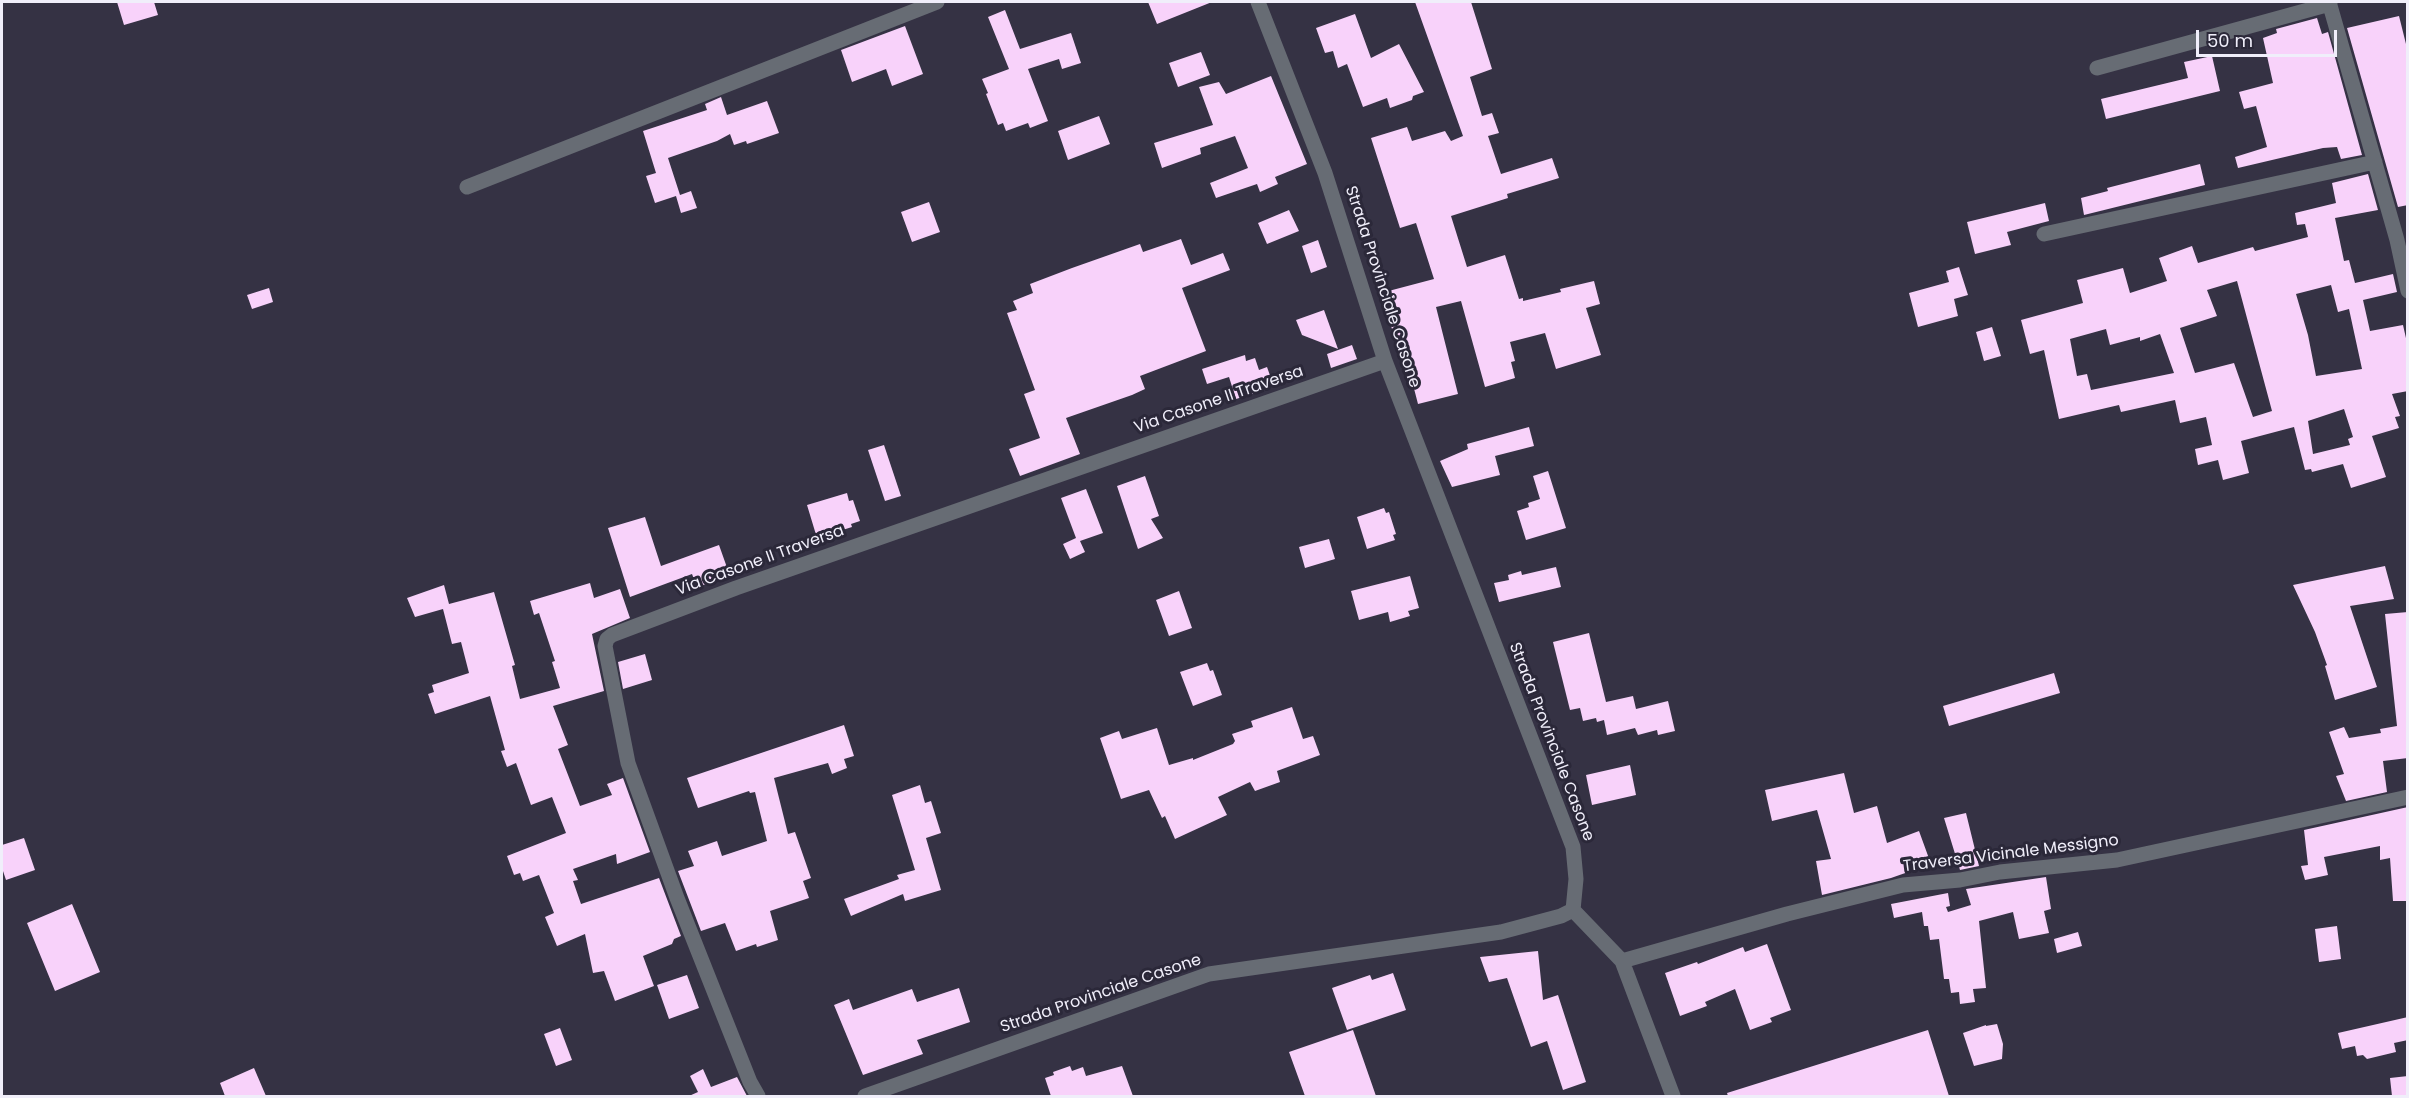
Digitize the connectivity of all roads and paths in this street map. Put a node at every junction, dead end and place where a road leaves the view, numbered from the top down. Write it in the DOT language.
graph roads {
  1 [pos="937,2"];
  2 [pos="1258,2"];
  3 [pos="2329,3"];
  4 [pos="2097,69"];
  5 [pos="2375,162"];
  6 [pos="467,187"];
  7 [pos="2044,234"];
  8 [pos="2408,291"];
  9 [pos="1386,361"];
  10 [pos="2408,796"];
  11 [pos="1573,910"];
  12 [pos="1622,961"];
  13 [pos="758,1096"];
  14 [pos="865,1096"];
  15 [pos="1673,1096"];
  1 -- 6 [label="street"];
  2 -- 9 [label="street, Strada Provinciale Casone"];
  3 -- 4 [label="street"];
  3 -- 5 [label="street"];
  5 -- 7 [label="street"];
  5 -- 8 [label="street"];
  9 -- 11 [label="street, Strada Provinciale Casone"];
  9 -- 13 [label="street, Via Casone II Traversa"];
  10 -- 12 [label="street, Traversa Vicinale Messigno"];
  11 -- 12 [label="street"];
  11 -- 14 [label="street, Strada Provinciale Casone"];
  12 -- 15 [label="street"];
}
